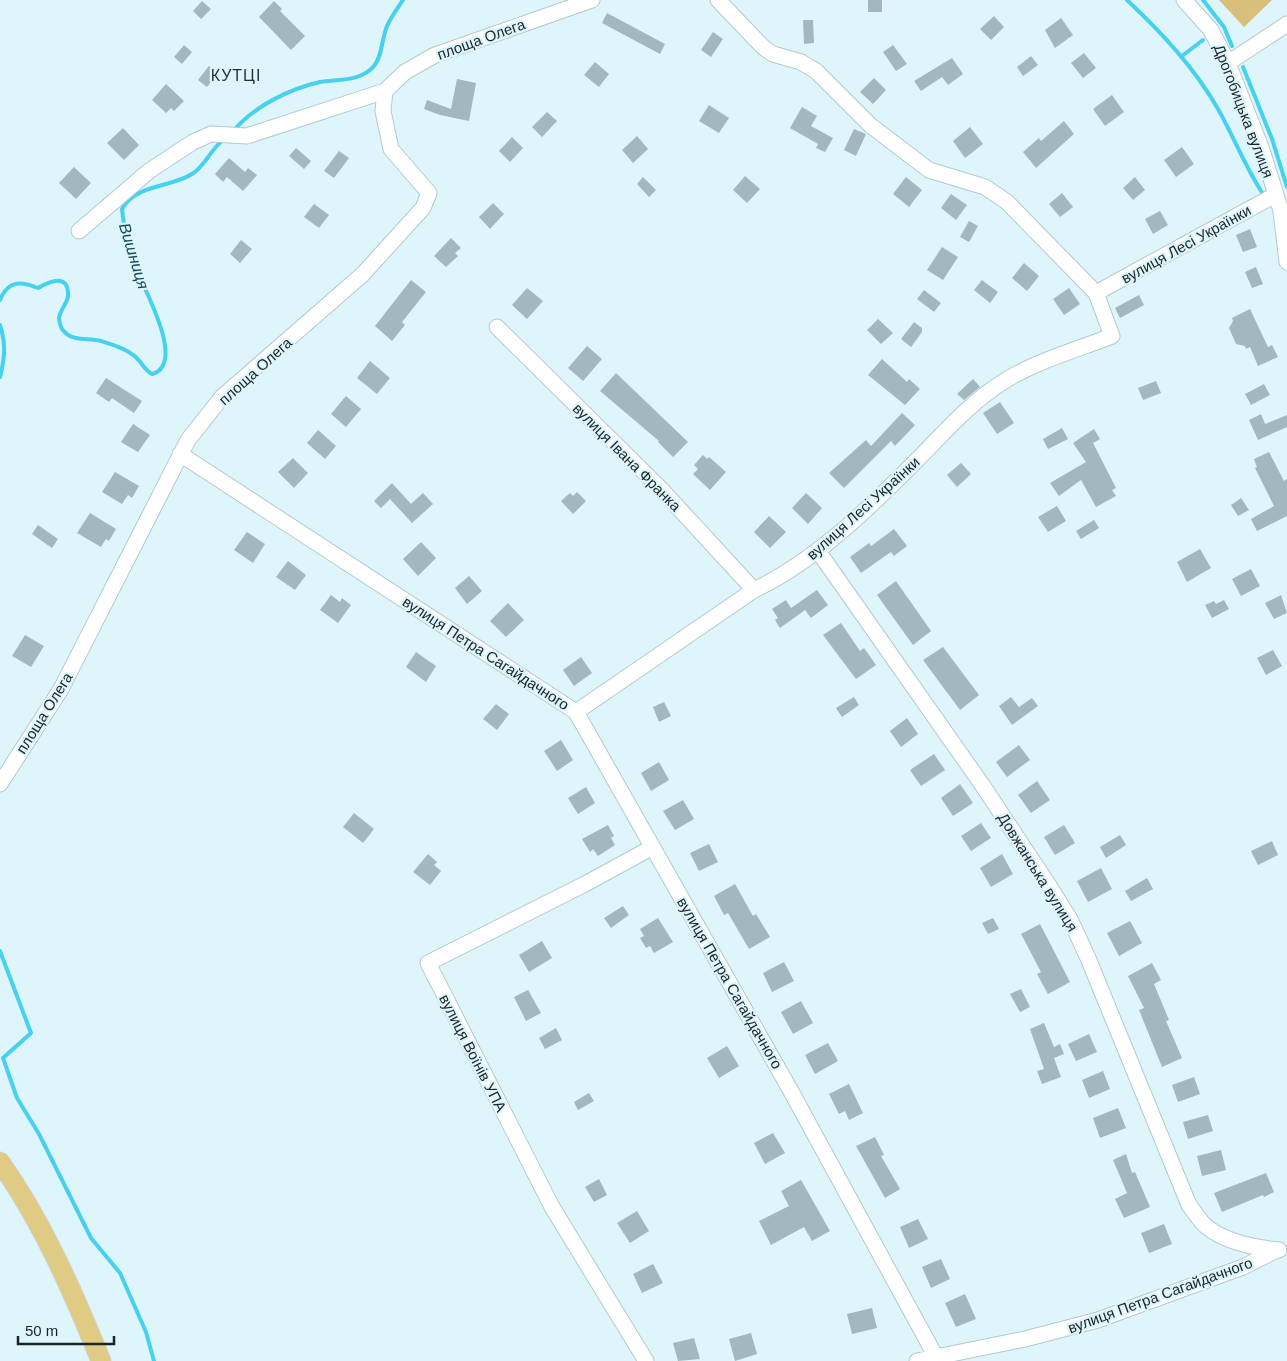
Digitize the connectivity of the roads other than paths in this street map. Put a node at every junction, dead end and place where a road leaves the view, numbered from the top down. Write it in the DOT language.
graph roads {
  1 [pos="718,0"];
  2 [pos="1184,0"];
  3 [pos="587,1"];
  4 [pos="1287,24"];
  5 [pos="1228,62"];
  6 [pos="385,91"];
  7 [pos="1275,195"];
  8 [pos="1284,210"];
  9 [pos="79,231"];
  10 [pos="1287,262"];
  11 [pos="1096,294"];
  12 [pos="497,327"];
  13 [pos="180,454"];
  14 [pos="818,551"];
  15 [pos="754,590"];
  16 [pos="576,712"];
  17 [pos="0,784"];
  18 [pos="652,847"];
  19 [pos="0,1162"];
  20 [pos="1282,1250"];
  21 [pos="936,1357"];
  22 [pos="100,1361"];
  23 [pos="646,1361"];
  24 [pos="917,1361"];
  1 -- 11 [label="street, вулиця Лесі Українки"];
  2 -- 5 [label="street, Дрогобицька вулиця"];
  3 -- 6 [label="street, площа Олега"];
  4 -- 5 [label="street"];
  5 -- 7 [label="street, Дрогобицька вулиця"];
  6 -- 9 [label="street, площа Олега"];
  6 -- 13 [label="street, площа Олега"];
  7 -- 8 [label="street, Дрогобицька вулиця"];
  7 -- 11 [label="street, вулиця Лесі Українки"];
  8 -- 10 [label="street, Дрогобицька вулиця"];
  11 -- 14 [label="street, вулиця Лесі Українки"];
  12 -- 15 [label="street, вулиця Івана Франка"];
  13 -- 16 [label="street, вулиця Петра Сагайдачного"];
  13 -- 17 [label="street, площа Олега"];
  14 -- 15 [label="street, вулиця Лесі Українки"];
  14 -- 20 [label="street, Довжанська вулиця"];
  15 -- 16 [label="street, вулиця Лесі Українки"];
  16 -- 18 [label="street, вулиця Петра Сагайдачного"];
  18 -- 21 [label="street, вулиця Петра Сагайдачного"];
  18 -- 23 [label="street, вулиця Воїнів УПА"];
  19 -- 22 [label="main road"];
  20 -- 21 [label="street, вулиця Петра Сагайдачного"];
  21 -- 24 [label="street"];
}
